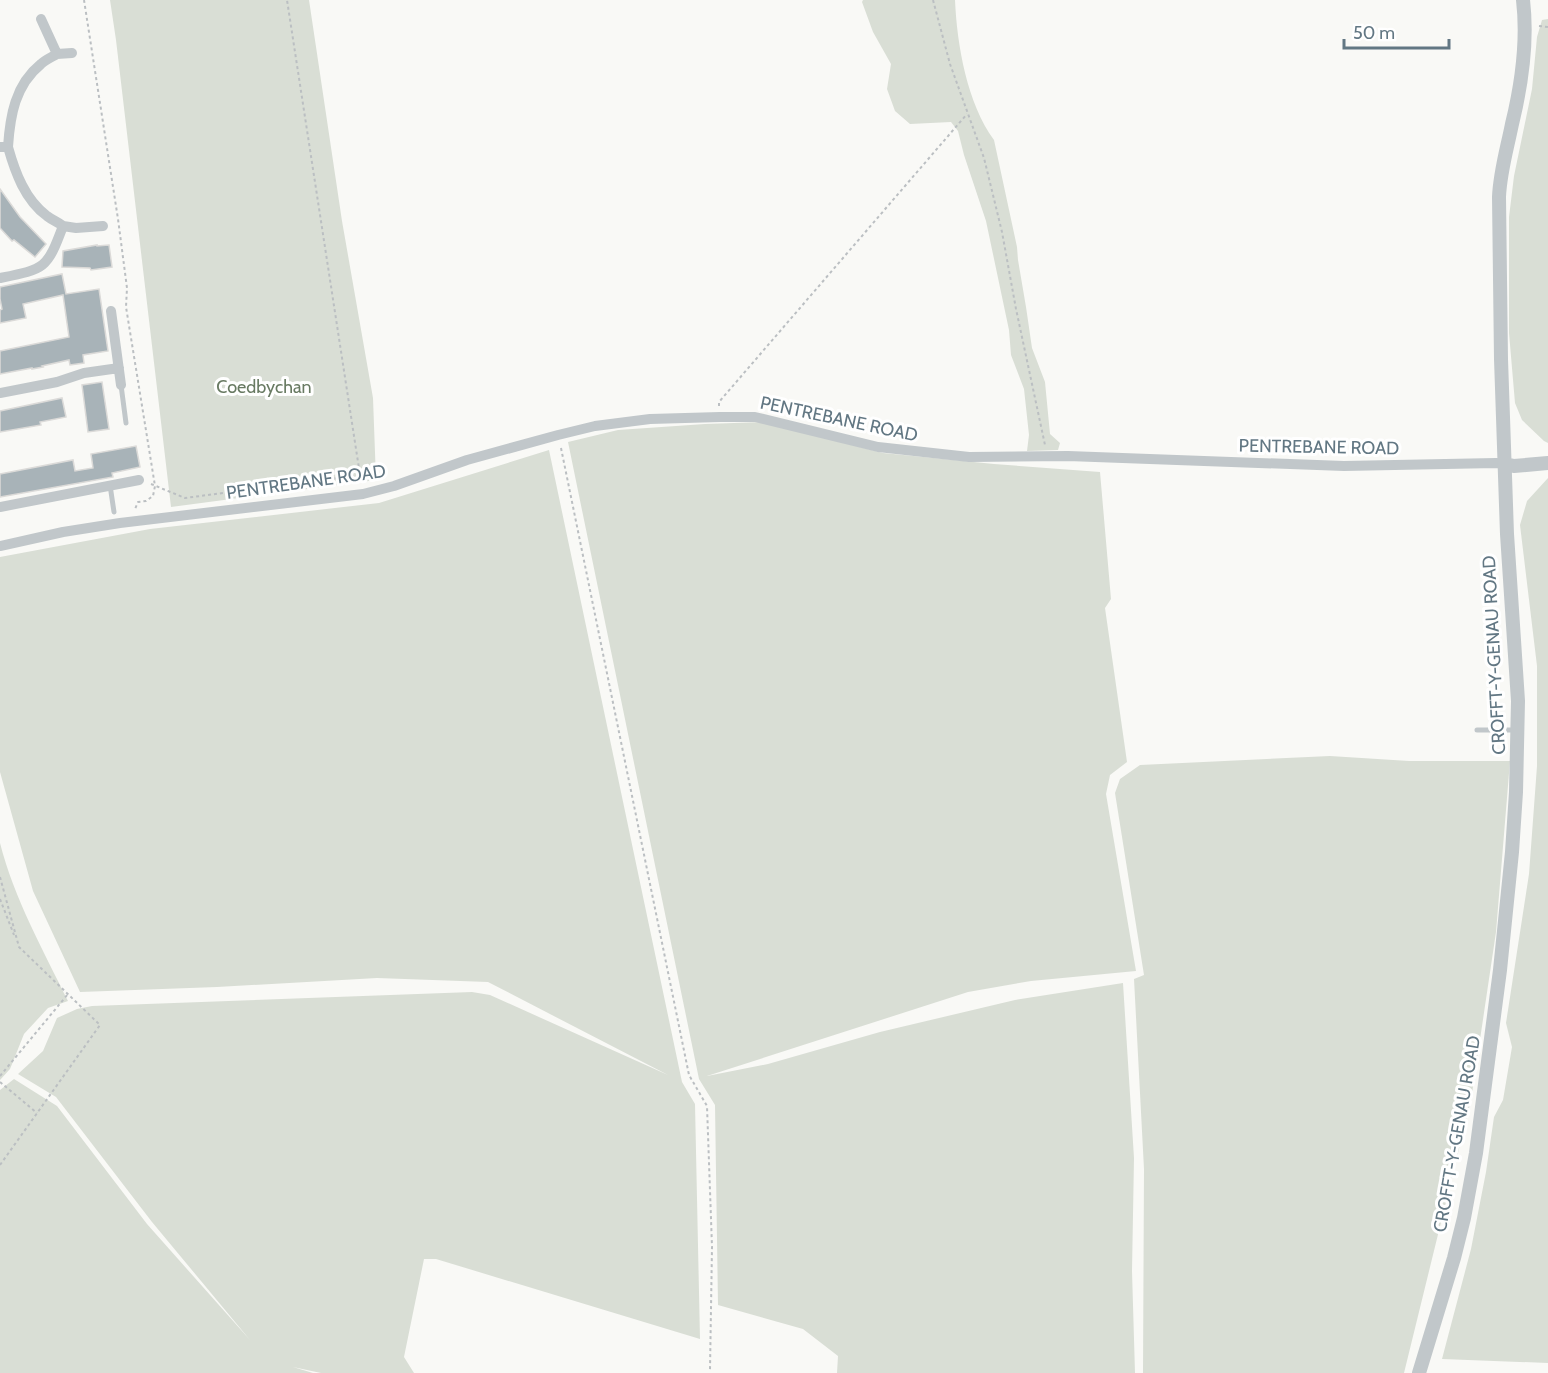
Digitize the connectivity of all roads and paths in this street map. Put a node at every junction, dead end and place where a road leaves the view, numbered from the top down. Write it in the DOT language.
graph roads {
  1 [pos="84,0"];
  2 [pos="287,0"];
  3 [pos="933,0"];
  4 [pos="1523,0"];
  5 [pos="41,19"];
  6 [pos="1539,26"];
  7 [pos="1548,27"];
  8 [pos="72,53"];
  9 [pos="57,54"];
  10 [pos="967,114"];
  11 [pos="4,147"];
  12 [pos="63,226"];
  13 [pos="103,226"];
  14 [pos="0,278"];
  15 [pos="111,311"];
  16 [pos="119,368"];
  17 [pos="121,385"];
  18 [pos="0,393"];
  19 [pos="720,417"];
  20 [pos="126,423"];
  21 [pos="558,435"];
  22 [pos="1046,456"];
  23 [pos="1548,463"];
  24 [pos="1505,464"];
  25 [pos="140,480"];
  26 [pos="110,485"];
  27 [pos="155,486"];
  28 [pos="0,507"];
  29 [pos="114,512"];
  30 [pos="137,521"];
  31 [pos="0,546"];
  32 [pos="1477,730"];
  33 [pos="1518,730"];
  34 [pos="0,877"];
  35 [pos="0,898"];
  36 [pos="19,947"];
  37 [pos="68,994"];
  38 [pos="0,1076"];
  39 [pos="0,1082"];
  40 [pos="37,1113"];
  41 [pos="0,1165"];
  42 [pos="710,1370"];
  43 [pos="1419,1373"];
  1 -- 27 [label="path"];
  2 -- 27 [label="path"];
  3 -- 10 [label="path"];
  4 -- 24 [label="street, CROFFT-Y-GENAU ROAD"];
  5 -- 9 [label="street"];
  6 -- 7 [label="path"];
  8 -- 9 [label="street"];
  9 -- 11 [label="street"];
  10 -- 19 [label="path"];
  10 -- 22 [label="path"];
  11 -- 12 [label="street"];
  12 -- 13 [label="street"];
  12 -- 14 [label="street"];
  15 -- 16 [label="street"];
  16 -- 17 [label="street"];
  16 -- 18 [label="street"];
  17 -- 20 [label="lane"];
  19 -- 21 [label="street, PENTREBANE ROAD"];
  19 -- 22 [label="street, PENTREBANE ROAD"];
  21 -- 30 [label="street, PENTREBANE ROAD"];
  21 -- 42 [label="path"];
  22 -- 24 [label="street, PENTREBANE ROAD"];
  23 -- 24 [label="street"];
  24 -- 33 [label="street, CROFFT-Y-GENAU ROAD"];
  25 -- 26 [label="street"];
  25 -- 27 [label="path"];
  26 -- 28 [label="street"];
  26 -- 29 [label="lane"];
  27 -- 30 [label="path"];
  30 -- 31 [label="street, PENTREBANE ROAD"];
  32 -- 33 [label="lane"];
  33 -- 43 [label="street, CROFFT-Y-GENAU ROAD"];
  34 -- 36 [label="path"];
  35 -- 36 [label="path"];
  36 -- 37 [label="path"];
  37 -- 38 [label="path"];
  37 -- 40 [label="path"];
  39 -- 40 [label="path"];
  40 -- 41 [label="path"];
}
